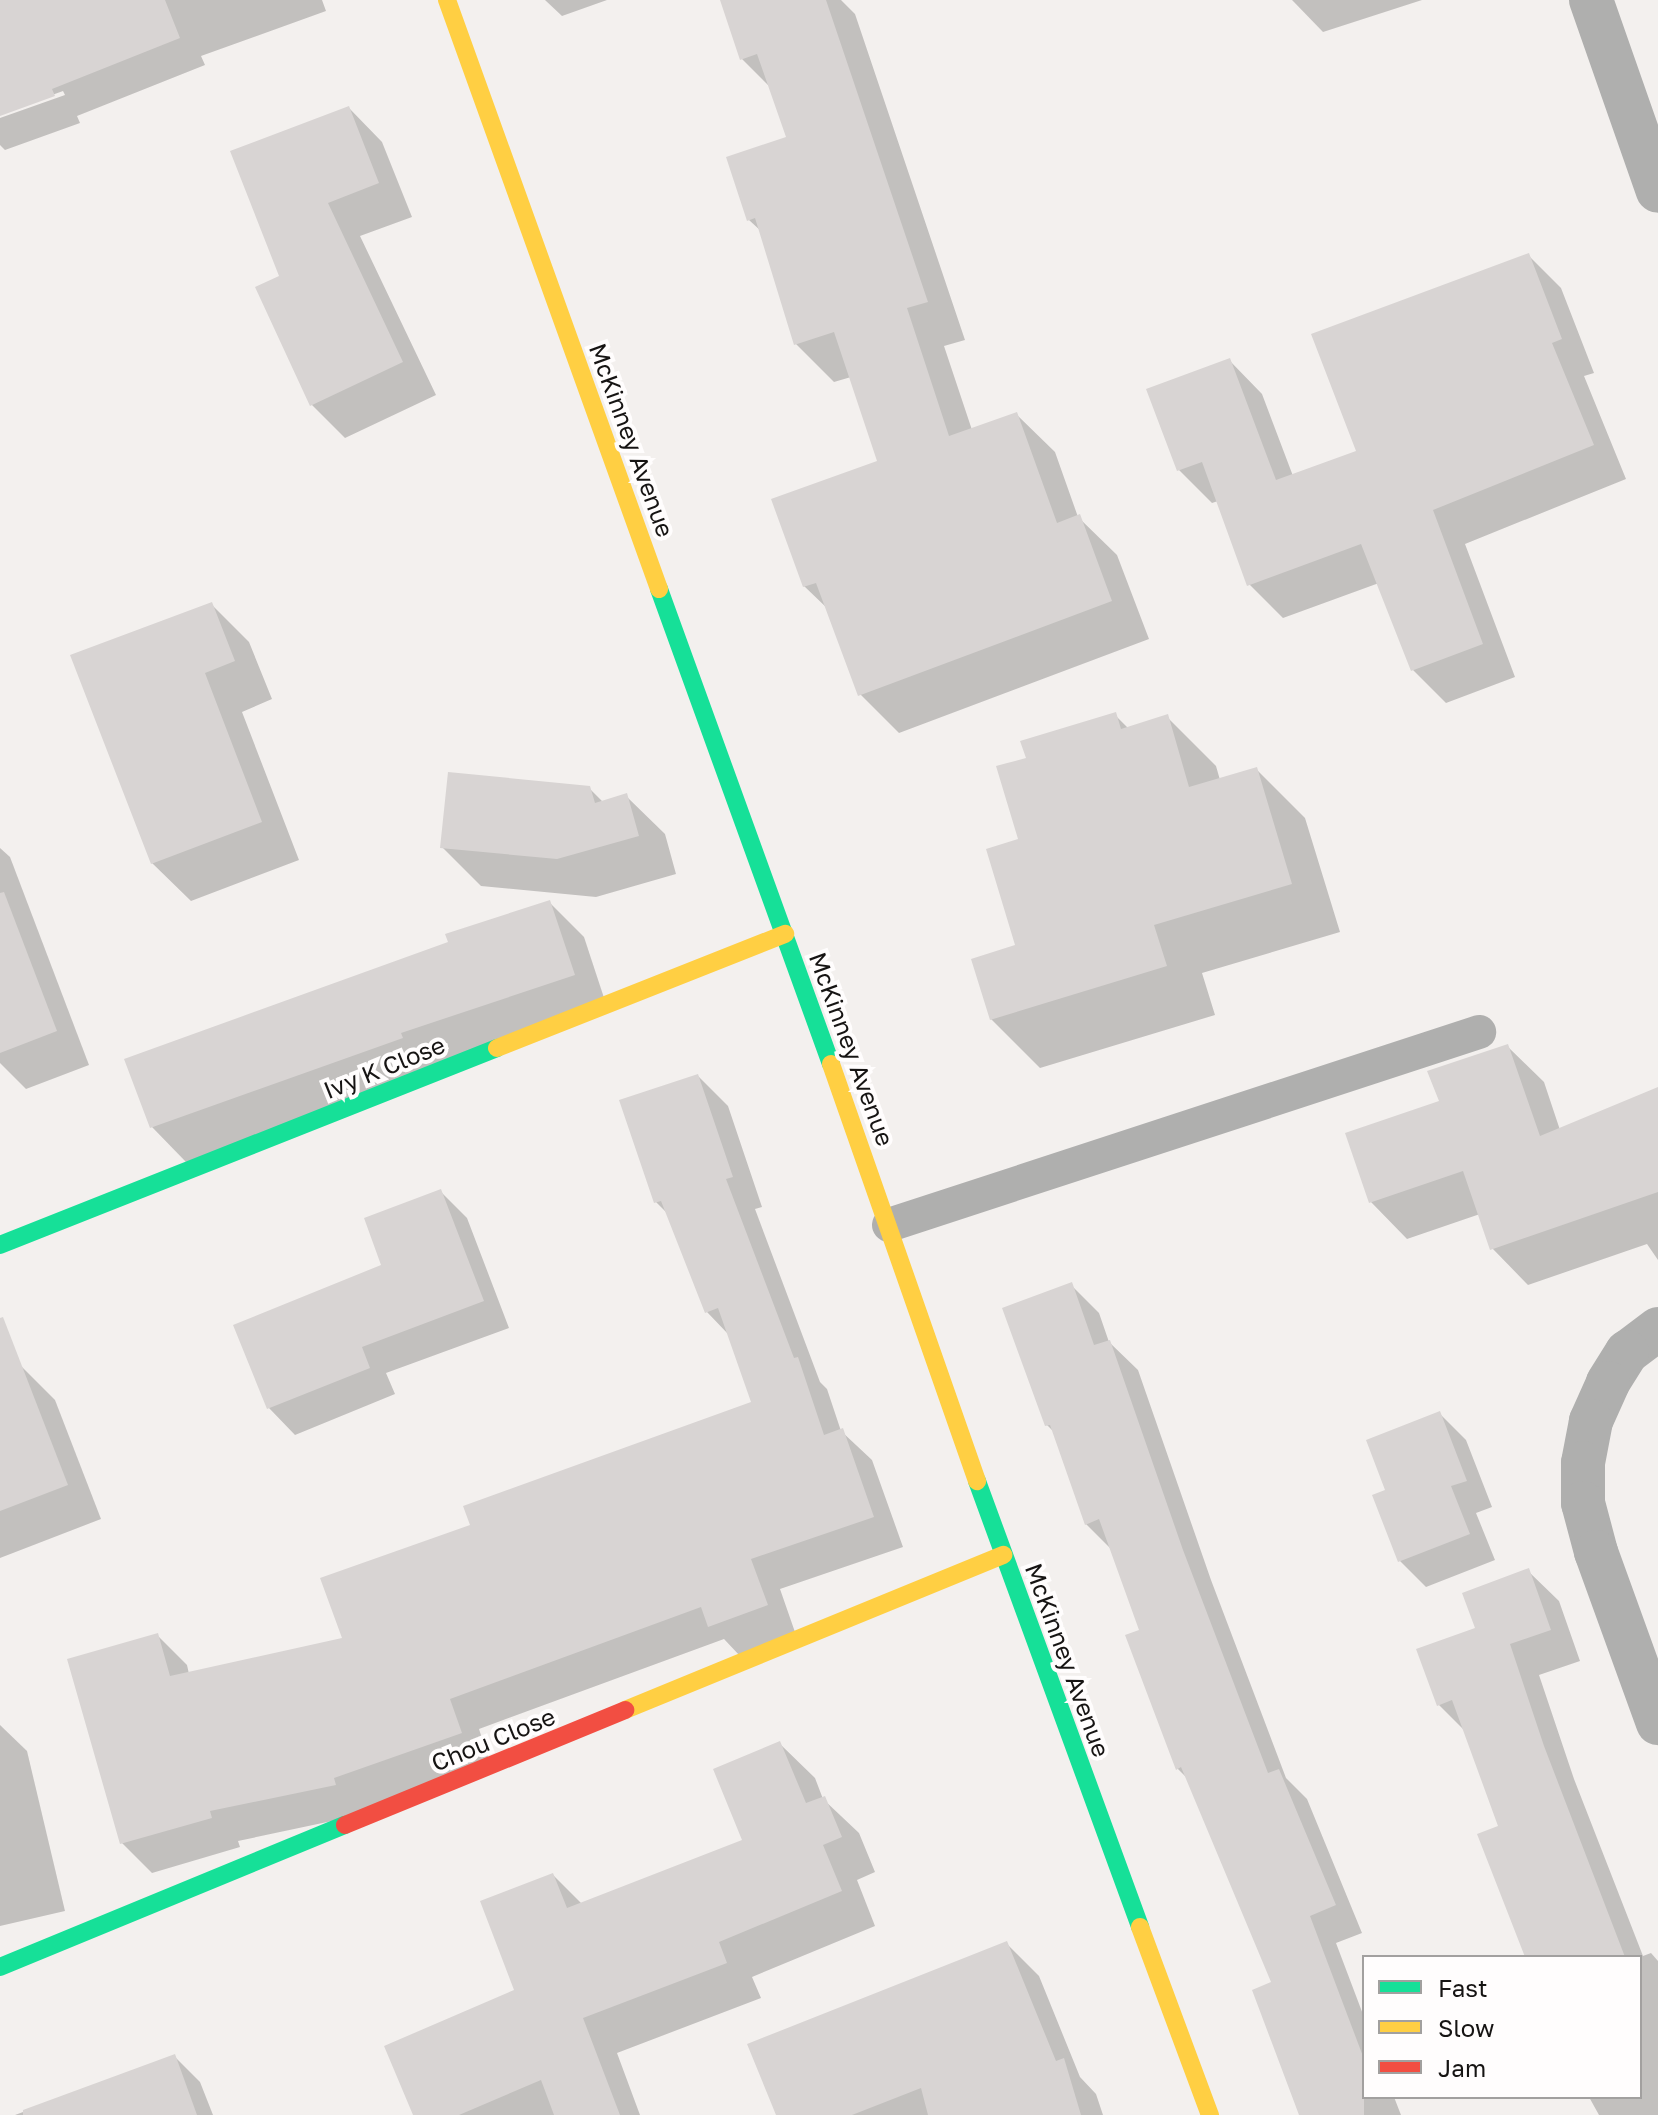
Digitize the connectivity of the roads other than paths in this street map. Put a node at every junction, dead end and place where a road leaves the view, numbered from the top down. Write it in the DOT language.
graph roads {
  1 [pos="447,0"];
  2 [pos="1591,0"];
  3 [pos="1658,191"];
  4 [pos="785,934"];
  5 [pos="1479,1032"];
  6 [pos="889,1225"];
  7 [pos="0,1245"];
  8 [pos="1658,1329"];
  9 [pos="1003,1555"];
  10 [pos="1658,1723"];
  11 [pos="0,1967"];
  12 [pos="1210,2115"];
  1 -- 4 [label="street, McKinney Avenue"];
  2 -- 3 [label="street"];
  4 -- 6 [label="street, McKinney Avenue"];
  4 -- 7 [label="street, Ivy K Close"];
  5 -- 6 [label="lane"];
  6 -- 9 [label="street, McKinney Avenue"];
  8 -- 10 [label="street"];
  9 -- 11 [label="street, Chou Close"];
  9 -- 12 [label="street, McKinney Avenue"];
}
